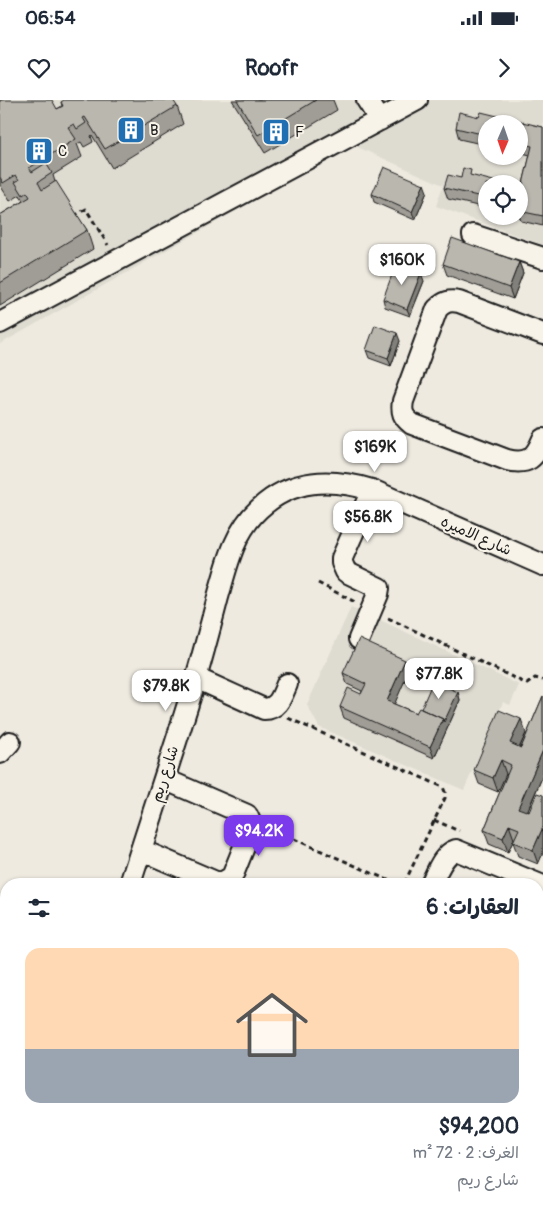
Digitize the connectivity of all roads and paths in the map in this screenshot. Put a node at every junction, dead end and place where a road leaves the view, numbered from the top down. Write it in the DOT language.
graph roads {
  1 [pos="367,100"];
  2 [pos="417,100"];
  3 [pos="380,120"];
  4 [pos="74,216"];
  5 [pos="474,235"];
  6 [pos="109,246"];
  7 [pos="543,258"];
  8 [pos="0,323"];
  9 [pos="543,334"];
  10 [pos="543,439"];
  11 [pos="372,490"];
  12 [pos="232,548"];
  13 [pos="543,565"];
  14 [pos="318,583"];
  15 [pos="371,610"];
  16 [pos="358,638"];
  17 [pos="196,678"];
  18 [pos="543,680"];
  19 [pos="287,684"];
  20 [pos="270,709"];
  21 [pos="164,779"];
  22 [pos="250,820"];
  23 [pos="141,850"];
  24 [pos="502,877"];
  25 [pos="132,878"];
  26 [pos="205,878"];
  27 [pos="230,878"];
  28 [pos="383,878"];
  29 [pos="407,878"];
  30 [pos="434,878"];
  1 -- 3 [label="street"];
  2 -- 3 [label="street"];
  3 -- 8 [label="street"];
  4 -- 6 [label="path"];
  5 -- 7 [label="street"];
  9 -- 10 [label="street"];
  11 -- 12 [label="street, شارع الاميره"];
  11 -- 13 [label="street, شارع الاميره"];
  11 -- 15 [label="street"];
  12 -- 17 [label="street, شارع ريم"];
  14 -- 15 [label="path"];
  15 -- 16 [label="street"];
  15 -- 18 [label="path"];
  17 -- 20 [label="street"];
  17 -- 21 [label="street, شارع ريم"];
  19 -- 20 [label="street"];
  20 -- 29 [label="path"];
  21 -- 22 [label="street"];
  21 -- 23 [label="street, شارع ريم"];
  22 -- 27 [label="street"];
  22 -- 28 [label="path"];
  23 -- 25 [label="street, شارع ريم"];
  23 -- 26 [label="street"];
  24 -- 30 [label="street"];
}
